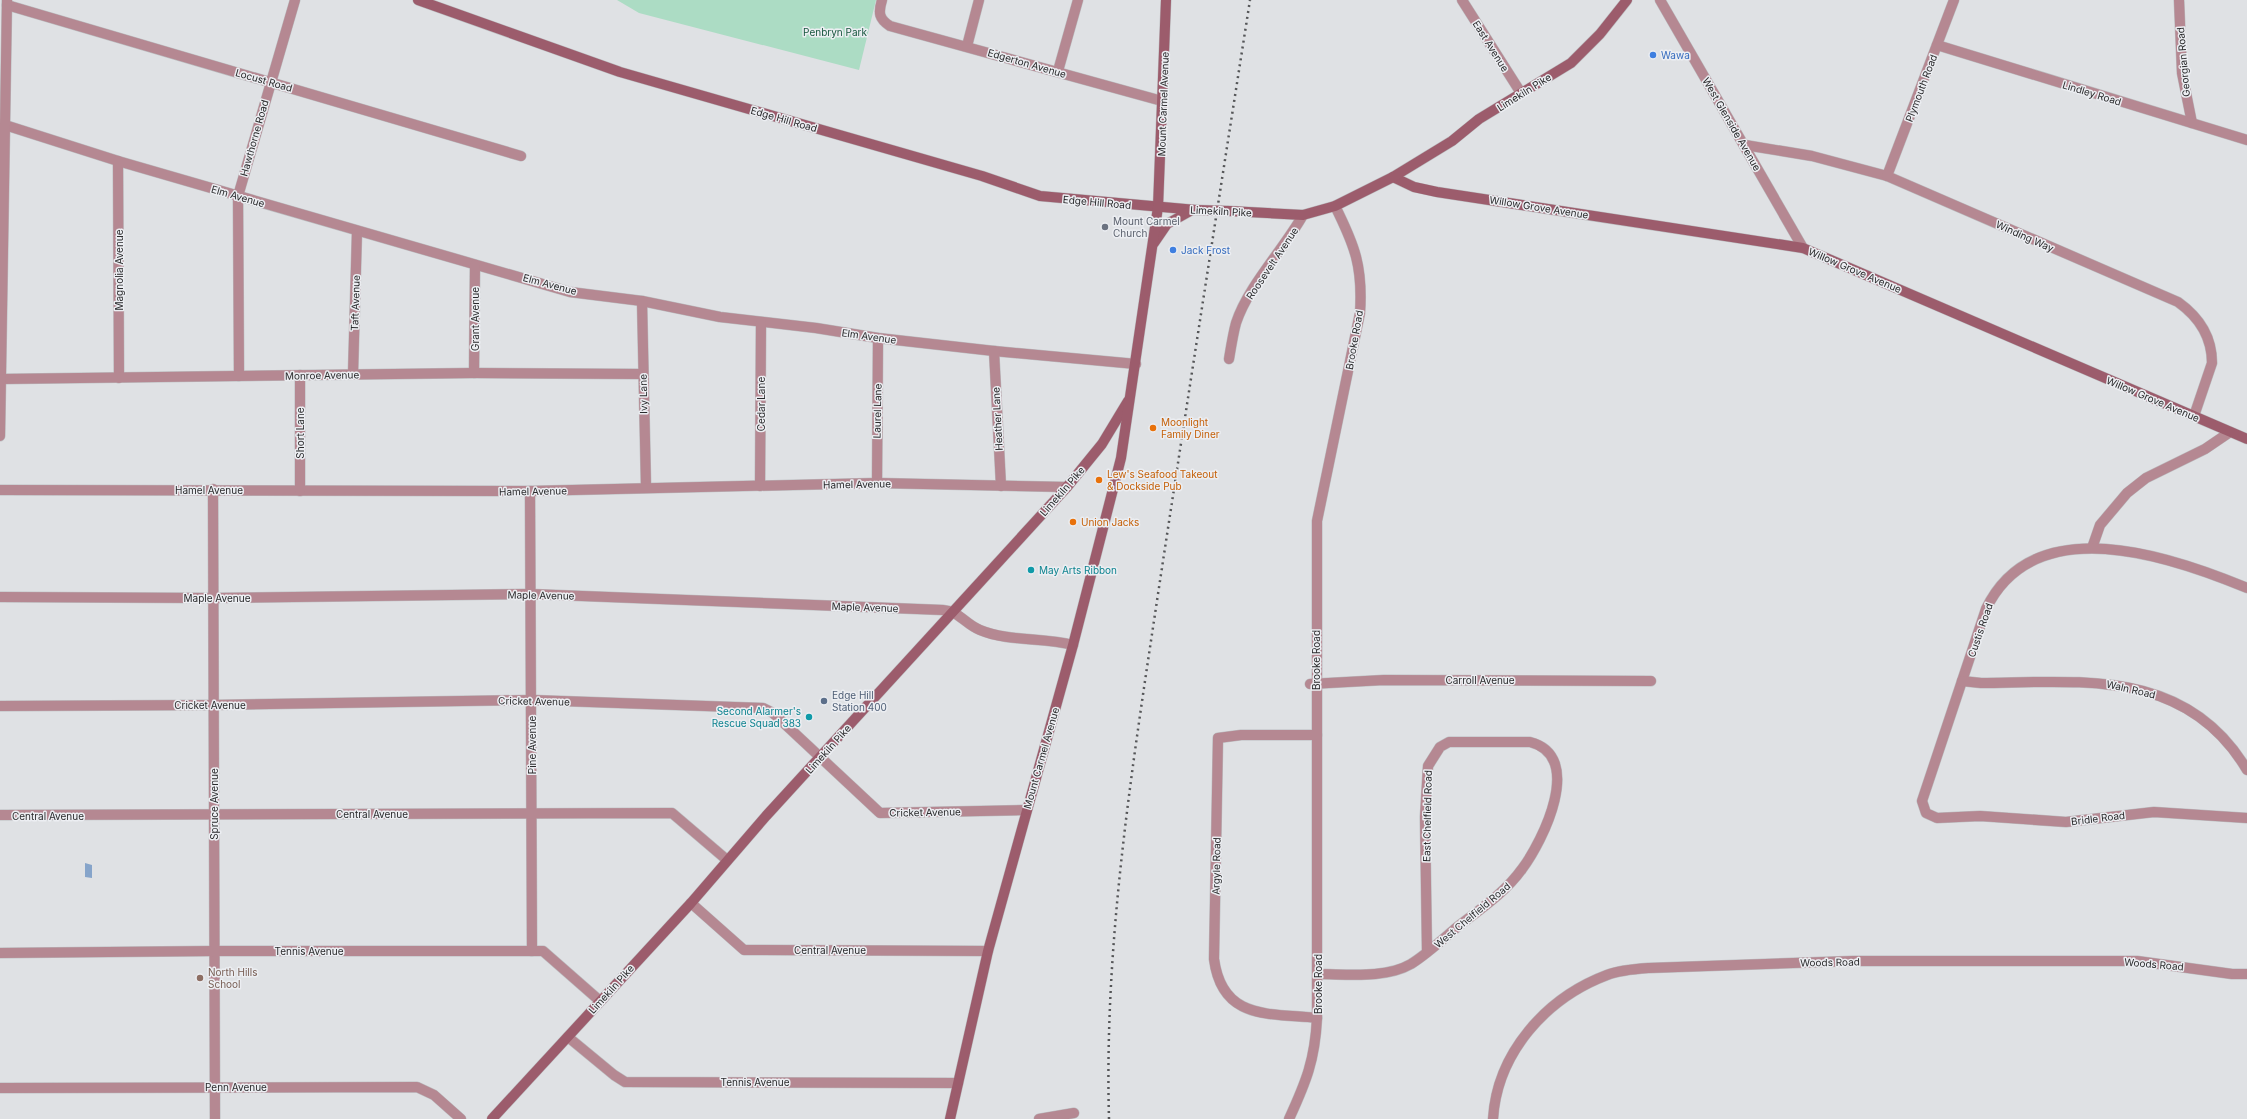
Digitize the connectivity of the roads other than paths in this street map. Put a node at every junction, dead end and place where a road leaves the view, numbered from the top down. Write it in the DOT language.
graph roads {
  1 [pos="295,0"];
  2 [pos="418,0"];
  3 [pos="882,0"];
  4 [pos="979,0"];
  5 [pos="1078,0"];
  6 [pos="1166,0"];
  7 [pos="1462,0"];
  8 [pos="1627,0"];
  9 [pos="1660,0"];
  10 [pos="1954,0"];
  11 [pos="2179,0"];
  12 [pos="7,3"];
  13 [pos="1937,45"];
  14 [pos="967,46"];
  15 [pos="1058,71"];
  16 [pos="270,82"];
  17 [pos="1521,93"];
  18 [pos="1162,101"];
  19 [pos="2192,124"];
  20 [pos="5,125"];
  21 [pos="2247,140"];
  22 [pos="1745,145"];
  23 [pos="520,156"];
  24 [pos="118,162"];
  25 [pos="1888,176"];
  26 [pos="1393,177"];
  27 [pos="238,196"];
  28 [pos="1335,206"];
  29 [pos="1158,207"];
  30 [pos="1194,210"];
  31 [pos="1303,215"];
  32 [pos="358,231"];
  33 [pos="1152,244"];
  34 [pos="1804,248"];
  35 [pos="475,265"];
  36 [pos="642,301"];
  37 [pos="761,322"];
  38 [pos="878,338"];
  39 [pos="994,351"];
  40 [pos="0,353"];
  41 [pos="1228,359"];
  42 [pos="1136,364"];
  43 [pos="474,373"];
  44 [pos="353,374"];
  45 [pos="643,374"];
  46 [pos="300,375"];
  47 [pos="239,376"];
  48 [pos="119,378"];
  49 [pos="1,380"];
  50 [pos="1131,396"];
  51 [pos="2194,416"];
  52 [pos="2230,432"];
  53 [pos="0,436"];
  54 [pos="2247,439"];
  55 [pos="877,483"];
  56 [pos="760,486"];
  57 [pos="1000,486"];
  58 [pos="646,487"];
  59 [pos="1067,487"];
  60 [pos="213,489"];
  61 [pos="0,490"];
  62 [pos="300,491"];
  63 [pos="530,491"];
  64 [pos="2092,548"];
  65 [pos="2247,588"];
  66 [pos="530,594"];
  67 [pos="0,597"];
  68 [pos="212,598"];
  69 [pos="953,611"];
  70 [pos="1073,645"];
  71 [pos="1651,681"];
  72 [pos="1962,681"];
  73 [pos="1313,684"];
  74 [pos="532,700"];
  75 [pos="213,705"];
  76 [pos="0,706"];
  77 [pos="1317,735"];
  78 [pos="1548,752"];
  79 [pos="820,758"];
  80 [pos="2247,770"];
  81 [pos="1026,810"];
  82 [pos="1926,812"];
  83 [pos="531,813"];
  84 [pos="214,814"];
  85 [pos="0,815"];
  86 [pos="2247,818"];
  87 [pos="727,860"];
  88 [pos="691,903"];
  89 [pos="215,950"];
  90 [pos="532,950"];
  91 [pos="988,951"];
  92 [pos="1427,952"];
  93 [pos="0,953"];
  94 [pos="1318,974"];
  95 [pos="2247,974"];
  96 [pos="600,1001"];
  97 [pos="1317,1018"];
  98 [pos="568,1037"];
  99 [pos="958,1083"];
  100 [pos="215,1087"];
  101 [pos="0,1088"];
  102 [pos="1074,1113"];
  103 [pos="215,1119"];
  104 [pos="461,1119"];
  105 [pos="492,1119"];
  106 [pos="950,1119"];
  107 [pos="1039,1119"];
  108 [pos="1289,1119"];
  109 [pos="1493,1119"];
  1 -- 16 [label="street, Hawthorne Road"];
  2 -- 29 [label="main road, Edge Hill Road"];
  3 -- 14 [label="street, Edgerton Avenue"];
  4 -- 14 [label="street"];
  5 -- 15 [label="street"];
  6 -- 18 [label="main road, Mount Carmel Avenue"];
  7 -- 17 [label="street, East Avenue"];
  8 -- 17 [label="main road, Limekiln Pike"];
  9 -- 22 [label="street, West Glenside Avenue"];
  10 -- 13 [label="street, Plymouth Road"];
  11 -- 19 [label="street, Georgian Road"];
  12 -- 16 [label="street, Locust Road"];
  12 -- 20 [label="street"];
  13 -- 19 [label="street, Lindley Road"];
  13 -- 25 [label="street, Plymouth Road"];
  14 -- 15 [label="street, Edgerton Avenue"];
  15 -- 18 [label="street, Edgerton Avenue"];
  16 -- 23 [label="street, Locust Road"];
  16 -- 27 [label="street, Hawthorne Road"];
  17 -- 26 [label="main road, Limekiln Pike"];
  18 -- 29 [label="main road, Mount Carmel Avenue"];
  19 -- 21 [label="street, Lindley Road"];
  20 -- 24 [label="street, Elm Avenue"];
  20 -- 40 [label="street"];
  22 -- 25 [label="street, Winding Way"];
  22 -- 34 [label="street, West Glenside Avenue"];
  24 -- 27 [label="street, Elm Avenue"];
  24 -- 48 [label="street, Magnolia Avenue"];
  25 -- 51 [label="street, Winding Way"];
  26 -- 28 [label="main road, Limekiln Pike"];
  26 -- 34 [label="main road, Willow Grove Avenue"];
  27 -- 32 [label="street, Elm Avenue"];
  27 -- 47 [label="street, Hawthorne Road"];
  28 -- 31 [label="main road, Limekiln Pike"];
  28 -- 73 [label="street, Brooke Road"];
  29 -- 30 [label="main road, Limekiln Pike"];
  29 -- 33 [label="main road, Limekiln Pike"];
  30 -- 31 [label="main road, Limekiln Pike, bridge"];
  30 -- 33 [label="main road"];
  31 -- 41 [label="street, Roosevelt Avenue"];
  32 -- 35 [label="street, Elm Avenue"];
  32 -- 44 [label="street, Taft Avenue"];
  33 -- 42 [label="main road, Limekiln Pike"];
  34 -- 51 [label="main road, Willow Grove Avenue"];
  35 -- 36 [label="street, Elm Avenue"];
  35 -- 43 [label="street, Grant Avenue"];
  36 -- 37 [label="street, Elm Avenue"];
  36 -- 45 [label="street, Ivy Lane"];
  37 -- 38 [label="street, Elm Avenue"];
  37 -- 56 [label="street, Cedar Lane"];
  38 -- 39 [label="street, Elm Avenue"];
  38 -- 55 [label="street, Laurel Lane"];
  39 -- 42 [label="street, Elm Avenue"];
  39 -- 57 [label="street, Heather Lane"];
  40 -- 49 [label="street"];
  42 -- 50 [label="main road, Limekiln Pike"];
  43 -- 44 [label="street, Monroe Avenue"];
  43 -- 45 [label="street, Monroe Avenue"];
  44 -- 46 [label="street, Monroe Avenue"];
  45 -- 58 [label="street, Ivy Lane"];
  46 -- 47 [label="street, Monroe Avenue"];
  46 -- 62 [label="street, Short Lane"];
  47 -- 48 [label="street, Monroe Avenue"];
  48 -- 49 [label="street, Monroe Avenue"];
  49 -- 53 [label="street"];
  50 -- 59 [label="main road, Limekiln Pike"];
  50 -- 70 [label="main road, Mount Carmel Avenue"];
  51 -- 52 [label="main road, Willow Grove Avenue"];
  52 -- 54 [label="main road, Willow Grove Avenue"];
  52 -- 64 [label="street"];
  55 -- 56 [label="street, Hamel Avenue"];
  55 -- 57 [label="street, Hamel Avenue"];
  56 -- 58 [label="street, Hamel Avenue"];
  57 -- 59 [label="street, Hamel Avenue"];
  58 -- 63 [label="street, Hamel Avenue"];
  59 -- 69 [label="main road, Limekiln Pike"];
  60 -- 61 [label="street, Hamel Avenue"];
  60 -- 62 [label="street, Hamel Avenue"];
  60 -- 68 [label="street, Spruce Avenue"];
  62 -- 63 [label="street, Hamel Avenue"];
  63 -- 66 [label="street, Pine Avenue"];
  64 -- 65 [label="street, Custis Road"];
  64 -- 72 [label="street, Custis Road"];
  66 -- 68 [label="street, Maple Avenue"];
  66 -- 69 [label="street, Maple Avenue"];
  66 -- 74 [label="street, Pine Avenue"];
  67 -- 68 [label="street, Maple Avenue"];
  68 -- 75 [label="street, Spruce Avenue"];
  69 -- 70 [label="street"];
  69 -- 79 [label="main road, Limekiln Pike"];
  70 -- 81 [label="main road, Mount Carmel Avenue"];
  71 -- 73 [label="street, Carroll Avenue"];
  72 -- 80 [label="street, Waln Road"];
  72 -- 82 [label="street, Custis Road"];
  73 -- 77 [label="street, Brooke Road"];
  74 -- 75 [label="street, Cricket Avenue"];
  74 -- 79 [label="street, Cricket Avenue"];
  74 -- 83 [label="street, Pine Avenue"];
  75 -- 76 [label="street, Cricket Avenue"];
  75 -- 84 [label="street, Spruce Avenue"];
  77 -- 94 [label="street, Brooke Road"];
  77 -- 97 [label="street, Argyle Road"];
  78 -- 92 [label="street, West Chelfield Road"];
  78 -- 92 [label="street, East Chelfield Road"];
  79 -- 81 [label="street, Cricket Avenue"];
  79 -- 87 [label="main road, Limekiln Pike"];
  81 -- 91 [label="main road, Mount Carmel Avenue"];
  82 -- 86 [label="street, Bridle Road"];
  83 -- 84 [label="street, Central Avenue"];
  83 -- 87 [label="street, Central Avenue"];
  83 -- 90 [label="street, Pine Avenue"];
  84 -- 85 [label="street, Central Avenue"];
  84 -- 89 [label="street, Spruce Avenue"];
  87 -- 88 [label="main road, Limekiln Pike"];
  88 -- 91 [label="street, Central Avenue"];
  88 -- 96 [label="main road, Limekiln Pike"];
  89 -- 90 [label="street, Tennis Avenue"];
  89 -- 93 [label="street, Tennis Avenue"];
  89 -- 100 [label="street, Spruce Avenue"];
  90 -- 96 [label="street, Tennis Avenue"];
  91 -- 99 [label="main road, Mount Carmel Avenue"];
  92 -- 94 [label="street, West Chelfield Road"];
  94 -- 97 [label="street, Brooke Road"];
  95 -- 109 [label="street, Woods Road"];
  96 -- 98 [label="main road, Limekiln Pike"];
  97 -- 108 [label="street, Brooke Road"];
  98 -- 99 [label="street, Tennis Avenue"];
  98 -- 105 [label="main road, Limekiln Pike"];
  99 -- 106 [label="main road, Mount Carmel Avenue"];
  100 -- 101 [label="street, Penn Avenue"];
  100 -- 103 [label="street, Spruce Avenue"];
  100 -- 104 [label="street, Penn Avenue"];
  102 -- 107 [label="street"];
}
